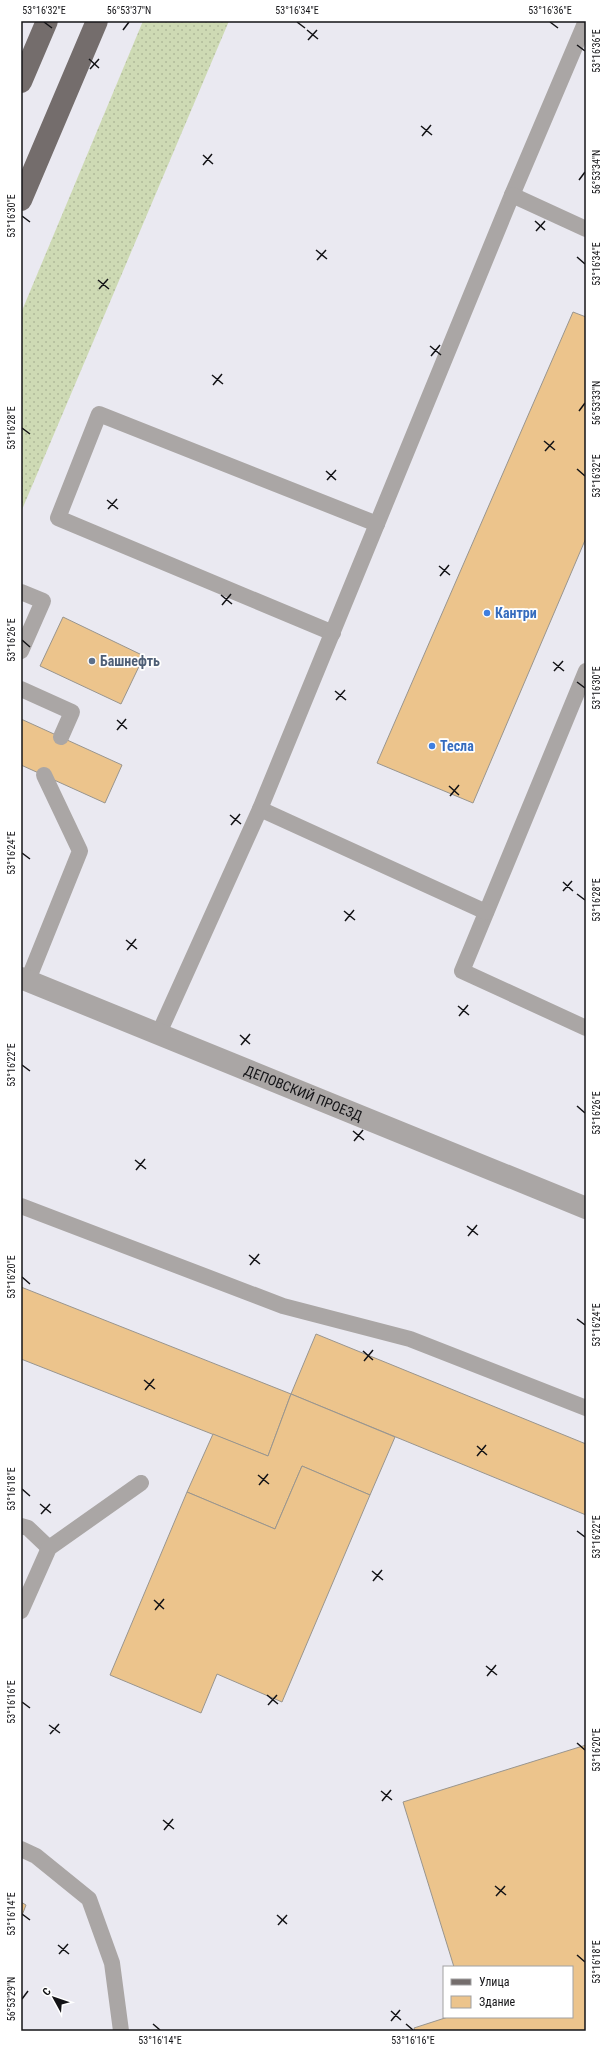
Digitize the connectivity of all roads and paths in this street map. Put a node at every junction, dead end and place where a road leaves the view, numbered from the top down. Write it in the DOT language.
graph roads {
  1 [pos="47,21"];
  2 [pos="97,21"];
  3 [pos="586,21"];
  4 [pos="21,82"];
  5 [pos="512,195"];
  6 [pos="21,200"];
  7 [pos="586,229"];
  8 [pos="377,524"];
  9 [pos="21,592"];
  10 [pos="333,633"];
  11 [pos="21,651"];
  12 [pos="586,671"];
  13 [pos="21,689"];
  14 [pos="61,737"];
  15 [pos="44,775"];
  16 [pos="260,809"];
  17 [pos="486,912"];
  18 [pos="24,979"];
  19 [pos="586,1028"];
  20 [pos="159,1033"];
  21 [pos="21,1206"];
  22 [pos="586,1208"];
  23 [pos="586,1408"];
  24 [pos="141,1483"];
  25 [pos="21,1526"];
  26 [pos="50,1548"];
  27 [pos="21,1611"];
  28 [pos="21,1849"];
  29 [pos="121,2031"];
  1 -- 4 [label="main road"];
  2 -- 6 [label="main road"];
  3 -- 5 [label="lane"];
  5 -- 7 [label="lane"];
  5 -- 8 [label="lane"];
  8 -- 10 [label="lane"];
  8 -- 10 [label="lane"];
  9 -- 11 [label="lane"];
  10 -- 16 [label="lane"];
  12 -- 17 [label="lane"];
  13 -- 14 [label="lane"];
  15 -- 18 [label="lane"];
  16 -- 17 [label="lane"];
  16 -- 20 [label="lane"];
  17 -- 19 [label="lane"];
  18 -- 20 [label="street, ДЕПОВСКИЙ ПРОЕЗД"];
  20 -- 22 [label="street, ДЕПОВСКИЙ ПРОЕЗД"];
  21 -- 23 [label="lane"];
  24 -- 26 [label="lane"];
  25 -- 26 [label="lane"];
  26 -- 27 [label="lane"];
  28 -- 29 [label="lane"];
}
